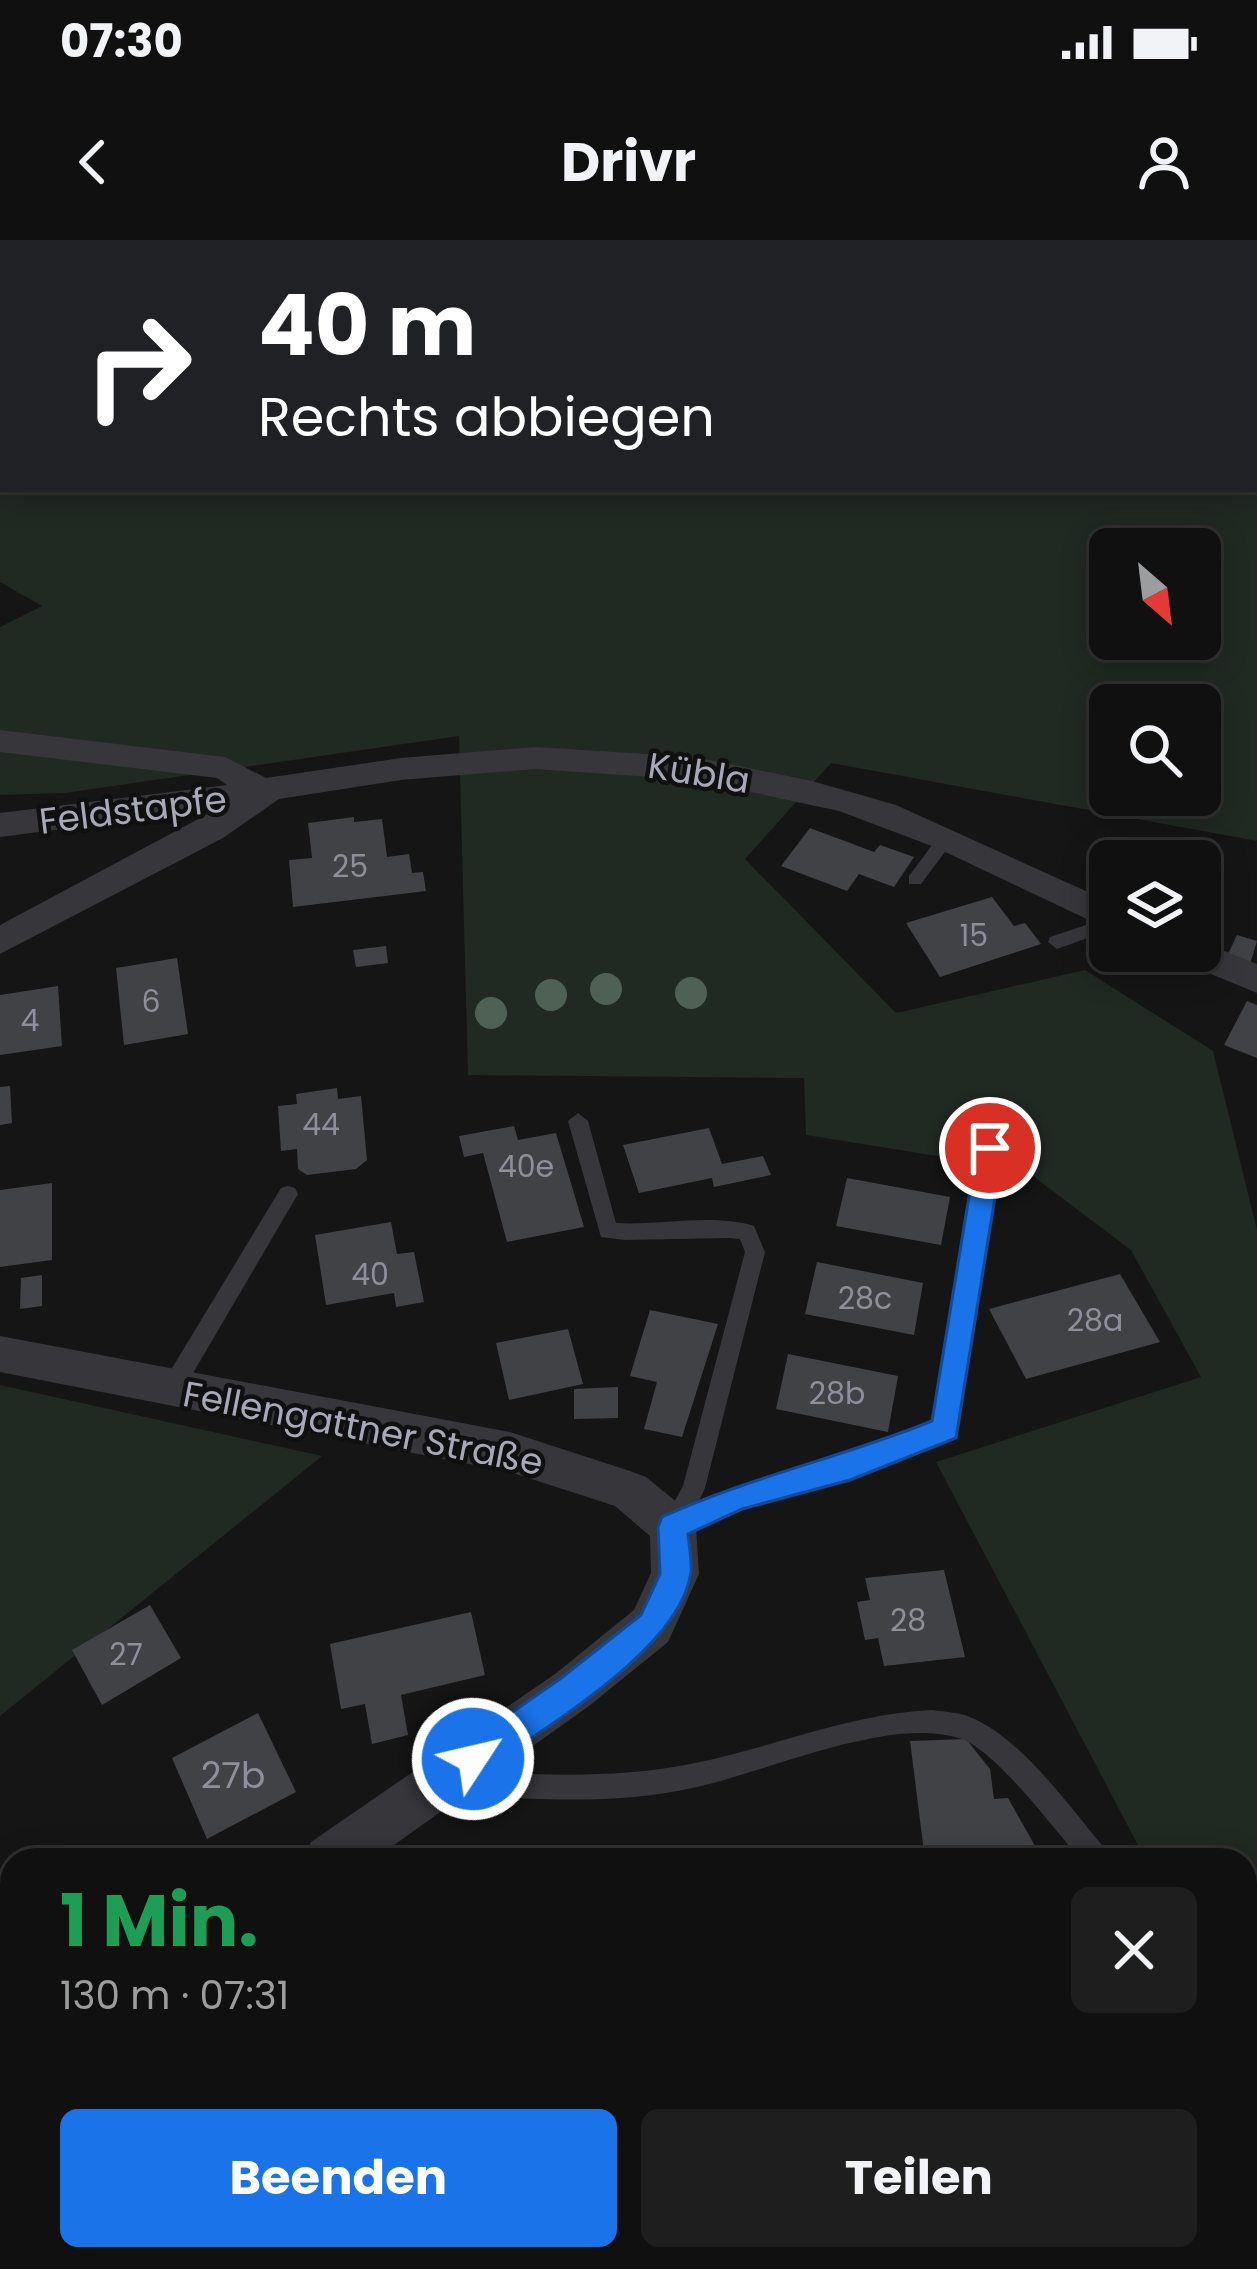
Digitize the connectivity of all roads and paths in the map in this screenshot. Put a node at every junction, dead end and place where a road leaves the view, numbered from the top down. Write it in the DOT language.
graph roads {
  1 [pos="0,741"];
  2 [pos="265,793"];
  3 [pos="0,824"];
  4 [pos="944,841"];
  5 [pos="915,880"];
  6 [pos="1089,910"];
  7 [pos="1089,929"];
  8 [pos="0,941"];
  9 [pos="1058,942"];
  10 [pos="1221,964"];
  11 [pos="1257,979"];
  12 [pos="578,1121"];
  13 [pos="990,1148"];
  14 [pos="289,1193"];
  15 [pos="0,1354"];
  16 [pos="171,1390"];
  17 [pos="673,1527"];
  18 [pos="473,1759"];
  19 [pos="345,1848"];
  20 [pos="1087,1848"];
  1 -- 2 [label="street"];
  2 -- 3 [label="street, Feldstapfe"];
  2 -- 4 [label="street, Kübla"];
  2 -- 8 [label="street"];
  4 -- 5 [label="lane"];
  4 -- 6 [label="street, Kübla"];
  7 -- 9 [label="lane"];
  10 -- 11 [label="street"];
  12 -- 17 [label="lane"];
  13 -- 17 [label="lane"];
  14 -- 16 [label="lane"];
  15 -- 16 [label="street, Fellengattner Straße"];
  16 -- 17 [label="street, Fellengattner Straße"];
  17 -- 18 [label="street"];
  18 -- 19 [label="street"];
  18 -- 20 [label="lane"];
}
